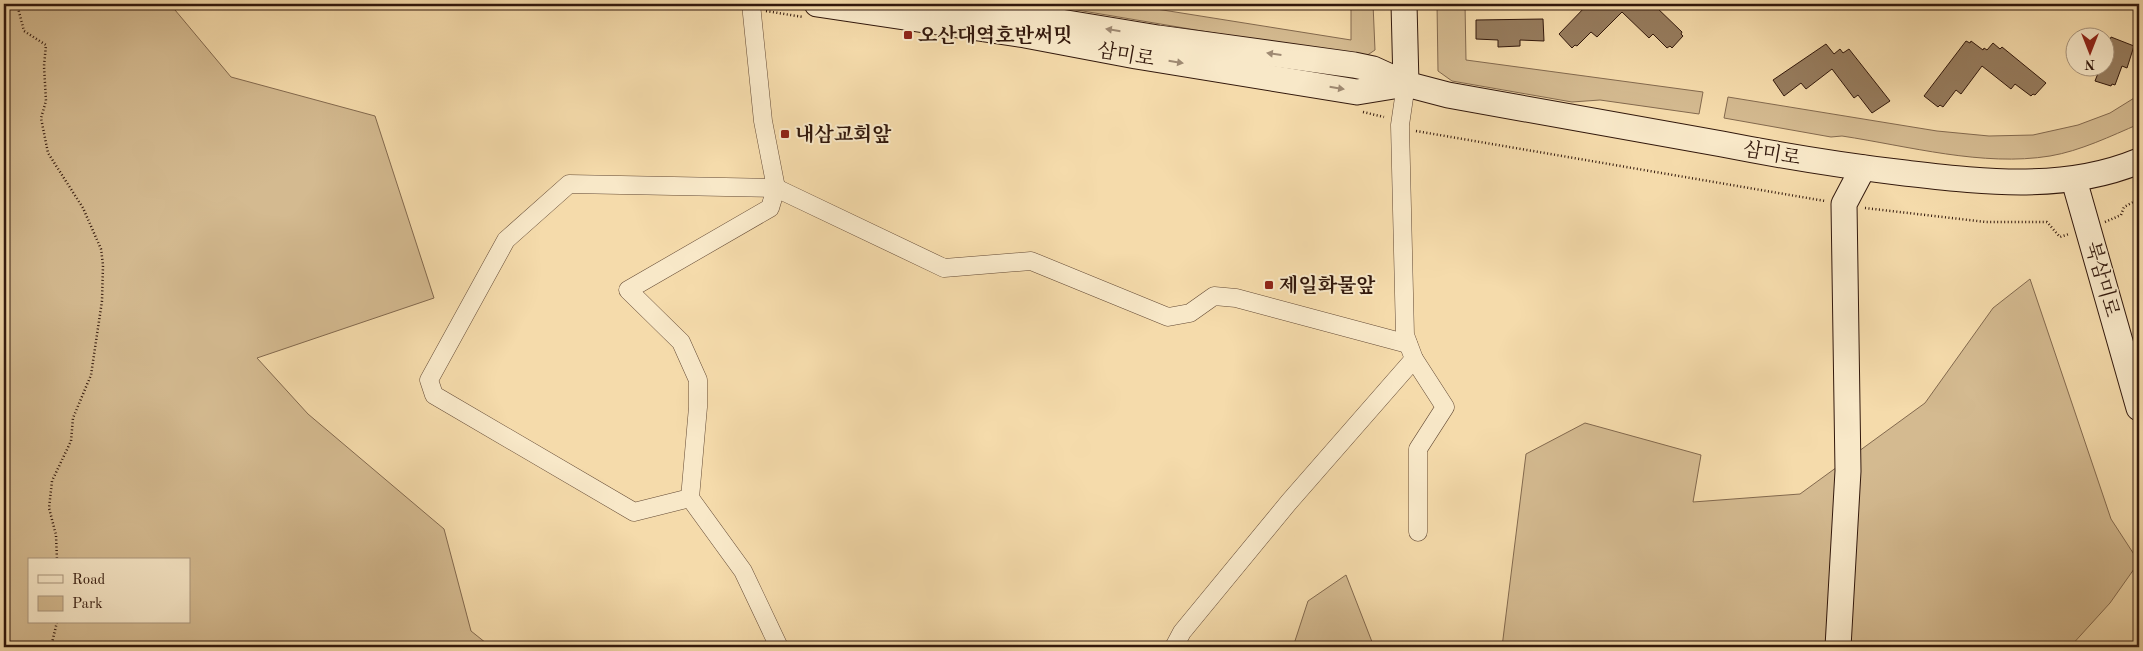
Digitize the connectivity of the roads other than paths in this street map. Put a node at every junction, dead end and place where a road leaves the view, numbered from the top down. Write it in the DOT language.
graph roads {
  1 [pos="751,4"];
  2 [pos="817,4"];
  3 [pos="950,4"];
  4 [pos="1404,4"];
  5 [pos="1406,84"];
  6 [pos="2139,161"];
  7 [pos="1862,168"];
  8 [pos="2074,180"];
  9 [pos="776,188"];
  10 [pos="1411,352"];
  11 [pos="2139,408"];
  12 [pos="690,498"];
  13 [pos="1418,532"];
  14 [pos="779,647"];
  15 [pos="1174,647"];
  16 [pos="1838,647"];
  1 -- 9 [label="street"];
  2 -- 5 [label="street, 삼미로, one-way"];
  5 -- 3 [label="street, 삼미로, one-way"];
  4 -- 5 [label="street"];
  5 -- 7 [label="street, 삼미로"];
  5 -- 10 [label="street"];
  6 -- 8 [label="street, 삼미로"];
  7 -- 8 [label="street, 삼미로"];
  7 -- 16 [label="street"];
  8 -- 11 [label="street, 북삼미로"];
  9 -- 10 [label="street"];
  9 -- 12 [label="street"];
  9 -- 12 [label="street"];
  10 -- 13 [label="street"];
  10 -- 15 [label="street"];
  12 -- 14 [label="street"];
}
